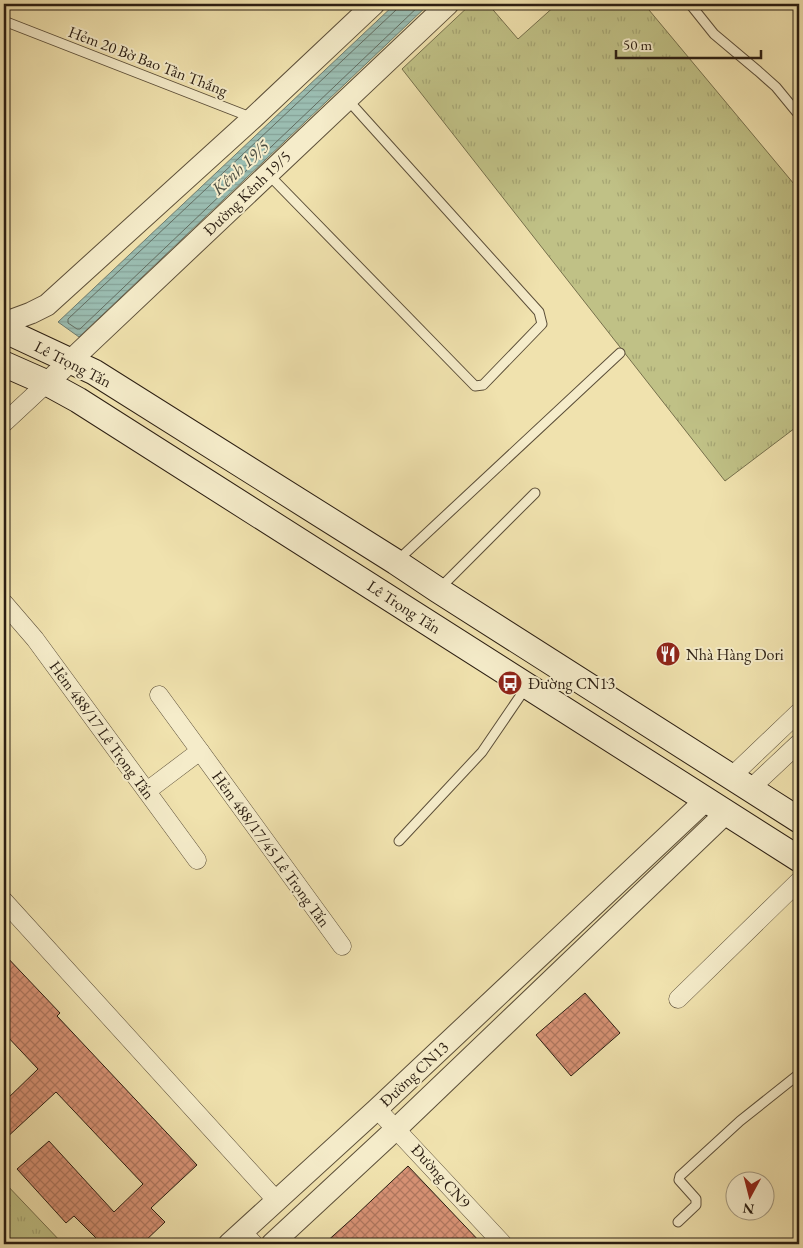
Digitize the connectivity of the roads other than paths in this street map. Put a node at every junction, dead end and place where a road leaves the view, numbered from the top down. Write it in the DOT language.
graph roads {
  1 [pos="448,4"];
  2 [pos="690,4"];
  3 [pos="370,5"];
  4 [pos="4,21"];
  5 [pos="347,98"];
  6 [pos="799,115"];
  7 [pos="253,118"];
  8 [pos="268,174"];
  9 [pos="4,323"];
  10 [pos="4,330"];
  11 [pos="620,354"];
  12 [pos="71,360"];
  13 [pos="4,364"];
  14 [pos="47,383"];
  15 [pos="4,423"];
  16 [pos="535,494"];
  17 [pos="396,562"];
  18 [pos="438,590"];
  19 [pos="4,603"];
  20 [pos="527,686"];
  21 [pos="159,695"];
  22 [pos="799,712"];
  23 [pos="799,743"];
  24 [pos="200,751"];
  25 [pos="741,783"];
  26 [pos="147,791"];
  27 [pos="717,806"];
  28 [pos="799,820"];
  29 [pos="399,841"];
  30 [pos="799,858"];
  31 [pos="197,860"];
  32 [pos="799,881"];
  33 [pos="4,901"];
  34 [pos="342,946"];
  35 [pos="678,999"];
  36 [pos="443,1047"];
  37 [pos="462,1065"];
  38 [pos="799,1074"];
  39 [pos="377,1109"];
  40 [pos="396,1128"];
  41 [pos="276,1200"];
  42 [pos="678,1222"];
  43 [pos="242,1240"];
  44 [pos="272,1244"];
  45 [pos="503,1244"];
  1 -- 5 [label="street, Đường Kênh 19/5"];
  2 -- 6 [label="lane"];
  3 -- 7 [label="street"];
  4 -- 7 [label="lane, Hẻm 20 Bờ Bao Tân Thắng"];
  5 -- 8 [label="street, Đường Kênh 19/5"];
  5 -- 8 [label="lane"];
  7 -- 9 [label="street"];
  8 -- 12 [label="street, Đường Kênh 19/5"];
  10 -- 12 [label="main road, Lê Trọng Tấn"];
  11 -- 17 [label="lane"];
  12 -- 14 [label="street, Đường Kênh 19/5"];
  12 -- 17 [label="main road, Lê Trọng Tấn"];
  13 -- 14 [label="main road, Lê Trọng Tấn"];
  14 -- 15 [label="street"];
  14 -- 20 [label="main road, Lê Trọng Tấn"];
  16 -- 18 [label="lane"];
  17 -- 18 [label="main road, Lê Trọng Tấn"];
  18 -- 25 [label="main road, Lê Trọng Tấn"];
  19 -- 26 [label="street, Hẻm 488/17 Lê Trọng Tấn"];
  20 -- 27 [label="main road, Lê Trọng Tấn"];
  20 -- 29 [label="lane"];
  21 -- 24 [label="street, Hẻm 488/17/45 Lê Trọng Tấn"];
  22 -- 25 [label="street"];
  23 -- 25 [label="street"];
  24 -- 26 [label="street"];
  24 -- 34 [label="street, Hẻm 488/17/45 Lê Trọng Tấn"];
  25 -- 27 [label="main road"];
  25 -- 28 [label="main road, Lê Trọng Tấn"];
  26 -- 31 [label="street, Hẻm 488/17 Lê Trọng Tấn"];
  27 -- 30 [label="main road, Lê Trọng Tấn"];
  27 -- 36 [label="street, Đường CN13"];
  27 -- 37 [label="street, Đường CN13"];
  32 -- 35 [label="street"];
  33 -- 41 [label="street"];
  36 -- 37 [label="street"];
  36 -- 39 [label="street, Đường CN13"];
  37 -- 40 [label="street, Đường CN13"];
  38 -- 42 [label="lane"];
  39 -- 40 [label="street, Đường CN9"];
  39 -- 41 [label="street, Đường CN13"];
  40 -- 44 [label="street, Đường CN13"];
  40 -- 45 [label="street, Đường CN9"];
  41 -- 43 [label="street, Đường CN13"];
}
